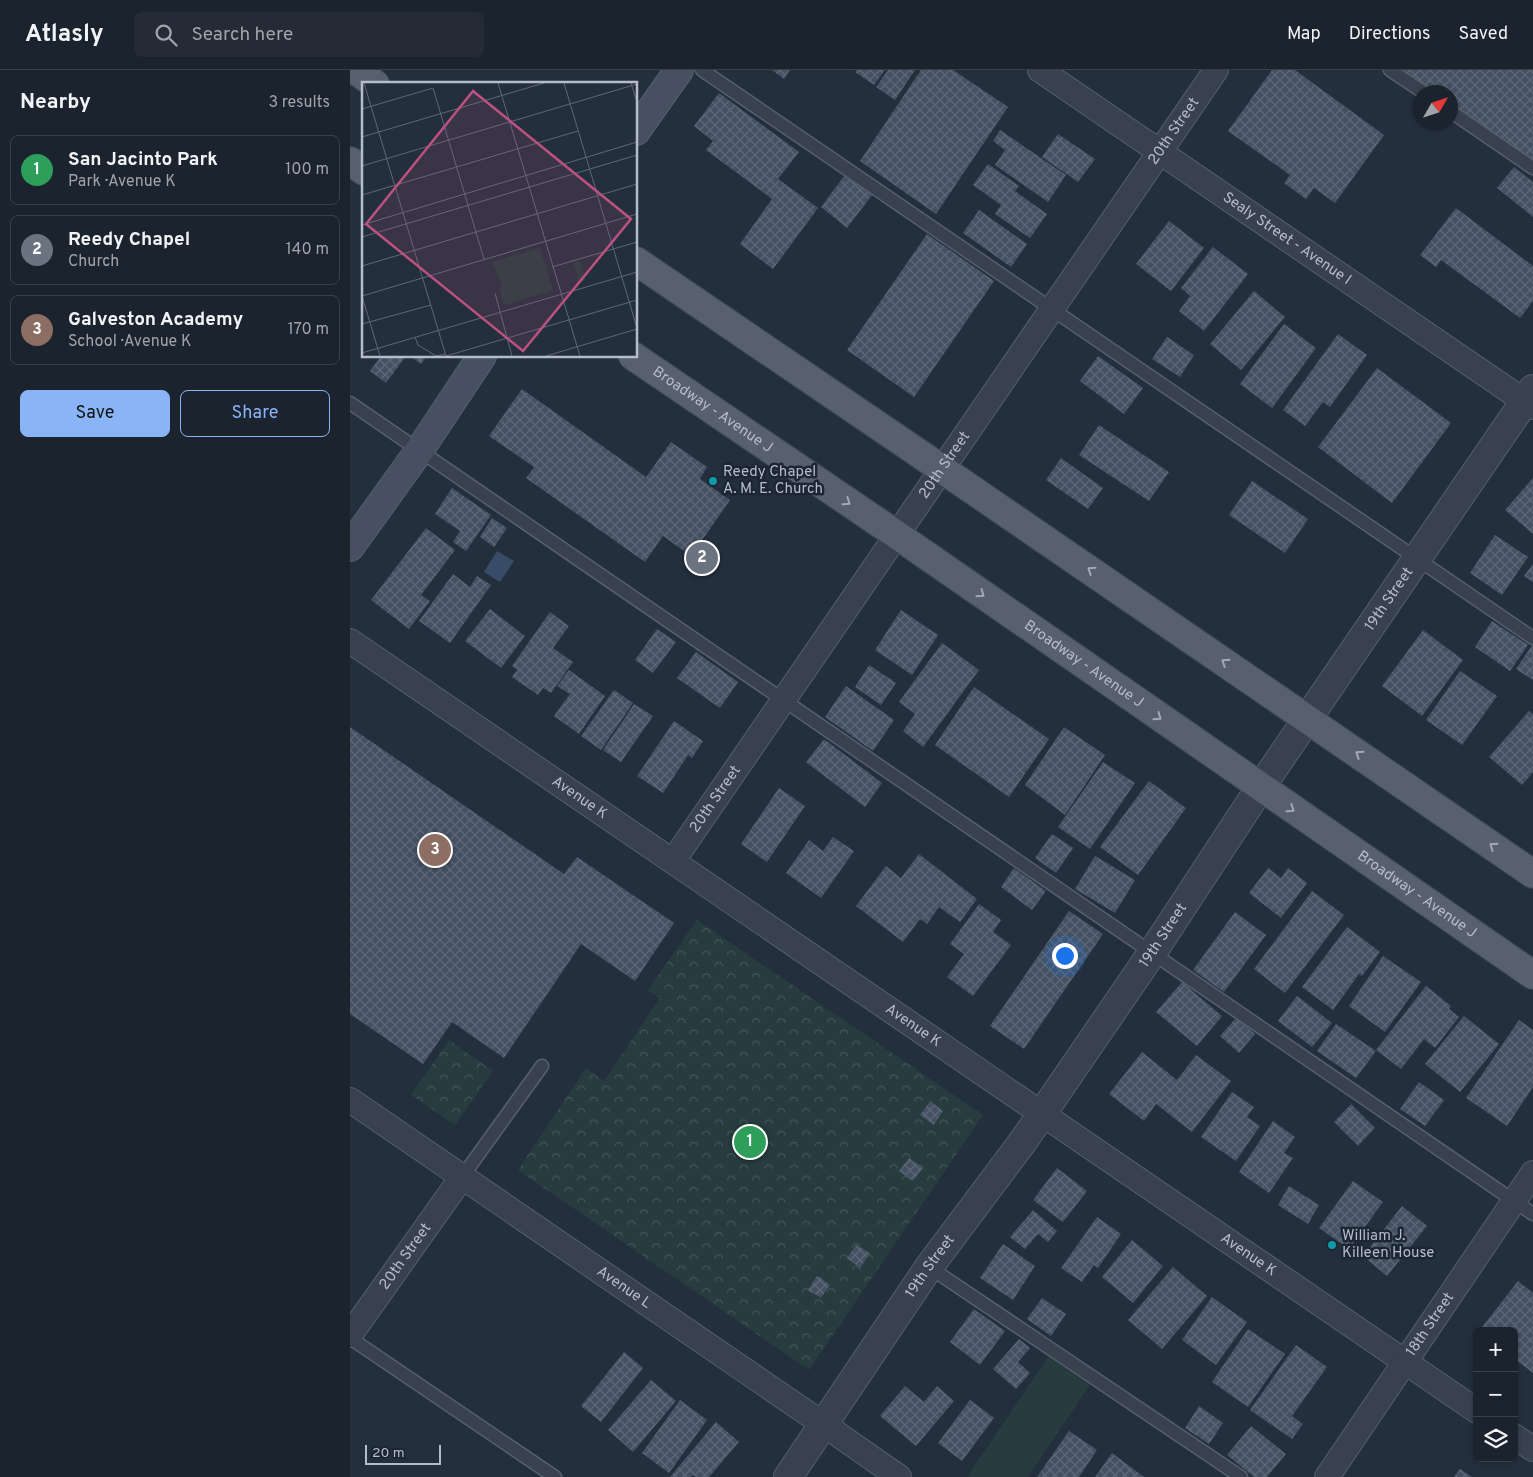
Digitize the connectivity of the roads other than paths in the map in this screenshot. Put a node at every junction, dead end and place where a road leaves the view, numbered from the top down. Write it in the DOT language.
graph roads {
  1 [pos="355,70"];
  2 [pos="679,70"];
  3 [pos="702,70"];
  4 [pos="1040,70"];
  5 [pos="1216,70"];
  6 [pos="1390,70"];
  7 [pos="373,82"];
  8 [pos="1413,85"];
  9 [pos="1458,116"];
  10 [pos="638,128"];
  11 [pos="1160,152"];
  12 [pos="350,162"];
  13 [pos="1533,168"];
  14 [pos="362,169"];
  15 [pos="638,262"];
  16 [pos="1052,309"];
  17 [pos="481,358"];
  18 [pos="637,358"];
  19 [pos="1530,399"];
  20 [pos="350,403"];
  21 [pos="419,451"];
  22 [pos="942,469"];
  23 [pos="897,535"];
  24 [pos="350,547"];
  25 [pos="1417,559"];
  26 [pos="1533,638"];
  27 [pos="350,641"];
  28 [pos="783,700"];
  29 [pos="1308,719"];
  30 [pos="1260,788"];
  31 [pos="673,862"];
  32 [pos="1533,874"];
  33 [pos="1152,953"];
  34 [pos="1533,975"];
  35 [pos="542,1066"];
  36 [pos="350,1100"];
  37 [pos="1042,1114"];
  38 [pos="1533,1173"];
  39 [pos="462,1177"];
  40 [pos="1514,1201"];
  41 [pos="1533,1214"];
  42 [pos="929,1267"];
  43 [pos="350,1337"];
  44 [pos="1404,1361"];
  45 [pos="1473,1408"];
  46 [pos="823,1424"];
  47 [pos="1518,1439"];
  48 [pos="1533,1449"];
  49 [pos="555,1477"];
  50 [pos="788,1477"];
  51 [pos="899,1477"];
  52 [pos="1241,1477"];
  53 [pos="1327,1477"];
  1 -- 7 [label="main road"];
  2 -- 10 [label="main road"];
  3 -- 16 [label="lane"];
  4 -- 11 [label="street, Sealy Street - Avenue I"];
  5 -- 11 [label="street, 20th Street"];
  6 -- 8 [label="lane"];
  9 -- 13 [label="lane"];
  11 -- 16 [label="street, 20th Street"];
  11 -- 19 [label="street, Sealy Street - Avenue I"];
  12 -- 14 [label="main road"];
  15 -- 22 [label="main road"];
  16 -- 22 [label="street, 20th Street"];
  16 -- 25 [label="lane"];
  17 -- 21 [label="main road"];
  18 -- 23 [label="main road, Broadway - Avenue J, one-way"];
  19 -- 25 [label="street, 19th Street"];
  20 -- 21 [label="lane"];
  21 -- 24 [label="main road"];
  21 -- 28 [label="lane"];
  22 -- 23 [label="street, 20th Street"];
  29 -- 22 [label="main road, one-way"];
  23 -- 28 [label="street, 20th Street"];
  23 -- 30 [label="main road, Broadway - Avenue J, one-way"];
  25 -- 26 [label="lane"];
  25 -- 29 [label="street, 19th Street"];
  27 -- 31 [label="street, Avenue K"];
  28 -- 31 [label="street, 20th Street"];
  28 -- 33 [label="lane"];
  29 -- 30 [label="street, 19th Street"];
  32 -- 29 [label="main road, one-way"];
  30 -- 33 [label="street, 19th Street"];
  30 -- 34 [label="main road, Broadway - Avenue J, one-way"];
  31 -- 37 [label="street, Avenue K"];
  33 -- 37 [label="street, 19th Street"];
  33 -- 40 [label="lane"];
  35 -- 39 [label="lane"];
  36 -- 39 [label="street, Avenue L"];
  37 -- 42 [label="street, 19th Street"];
  37 -- 44 [label="street, Avenue K"];
  38 -- 40 [label="street, 18th Street"];
  39 -- 43 [label="street, 20th Street"];
  39 -- 46 [label="street, Avenue L"];
  40 -- 41 [label="lane"];
  40 -- 44 [label="street, 18th Street"];
  42 -- 46 [label="street, 19th Street"];
  42 -- 52 [label="lane"];
  43 -- 49 [label="lane"];
  44 -- 45 [label="street, Avenue K"];
  44 -- 53 [label="street, 18th Street"];
  46 -- 50 [label="street, 19th Street"];
  46 -- 51 [label="street, Avenue L"];
  47 -- 48 [label="street"];
}
